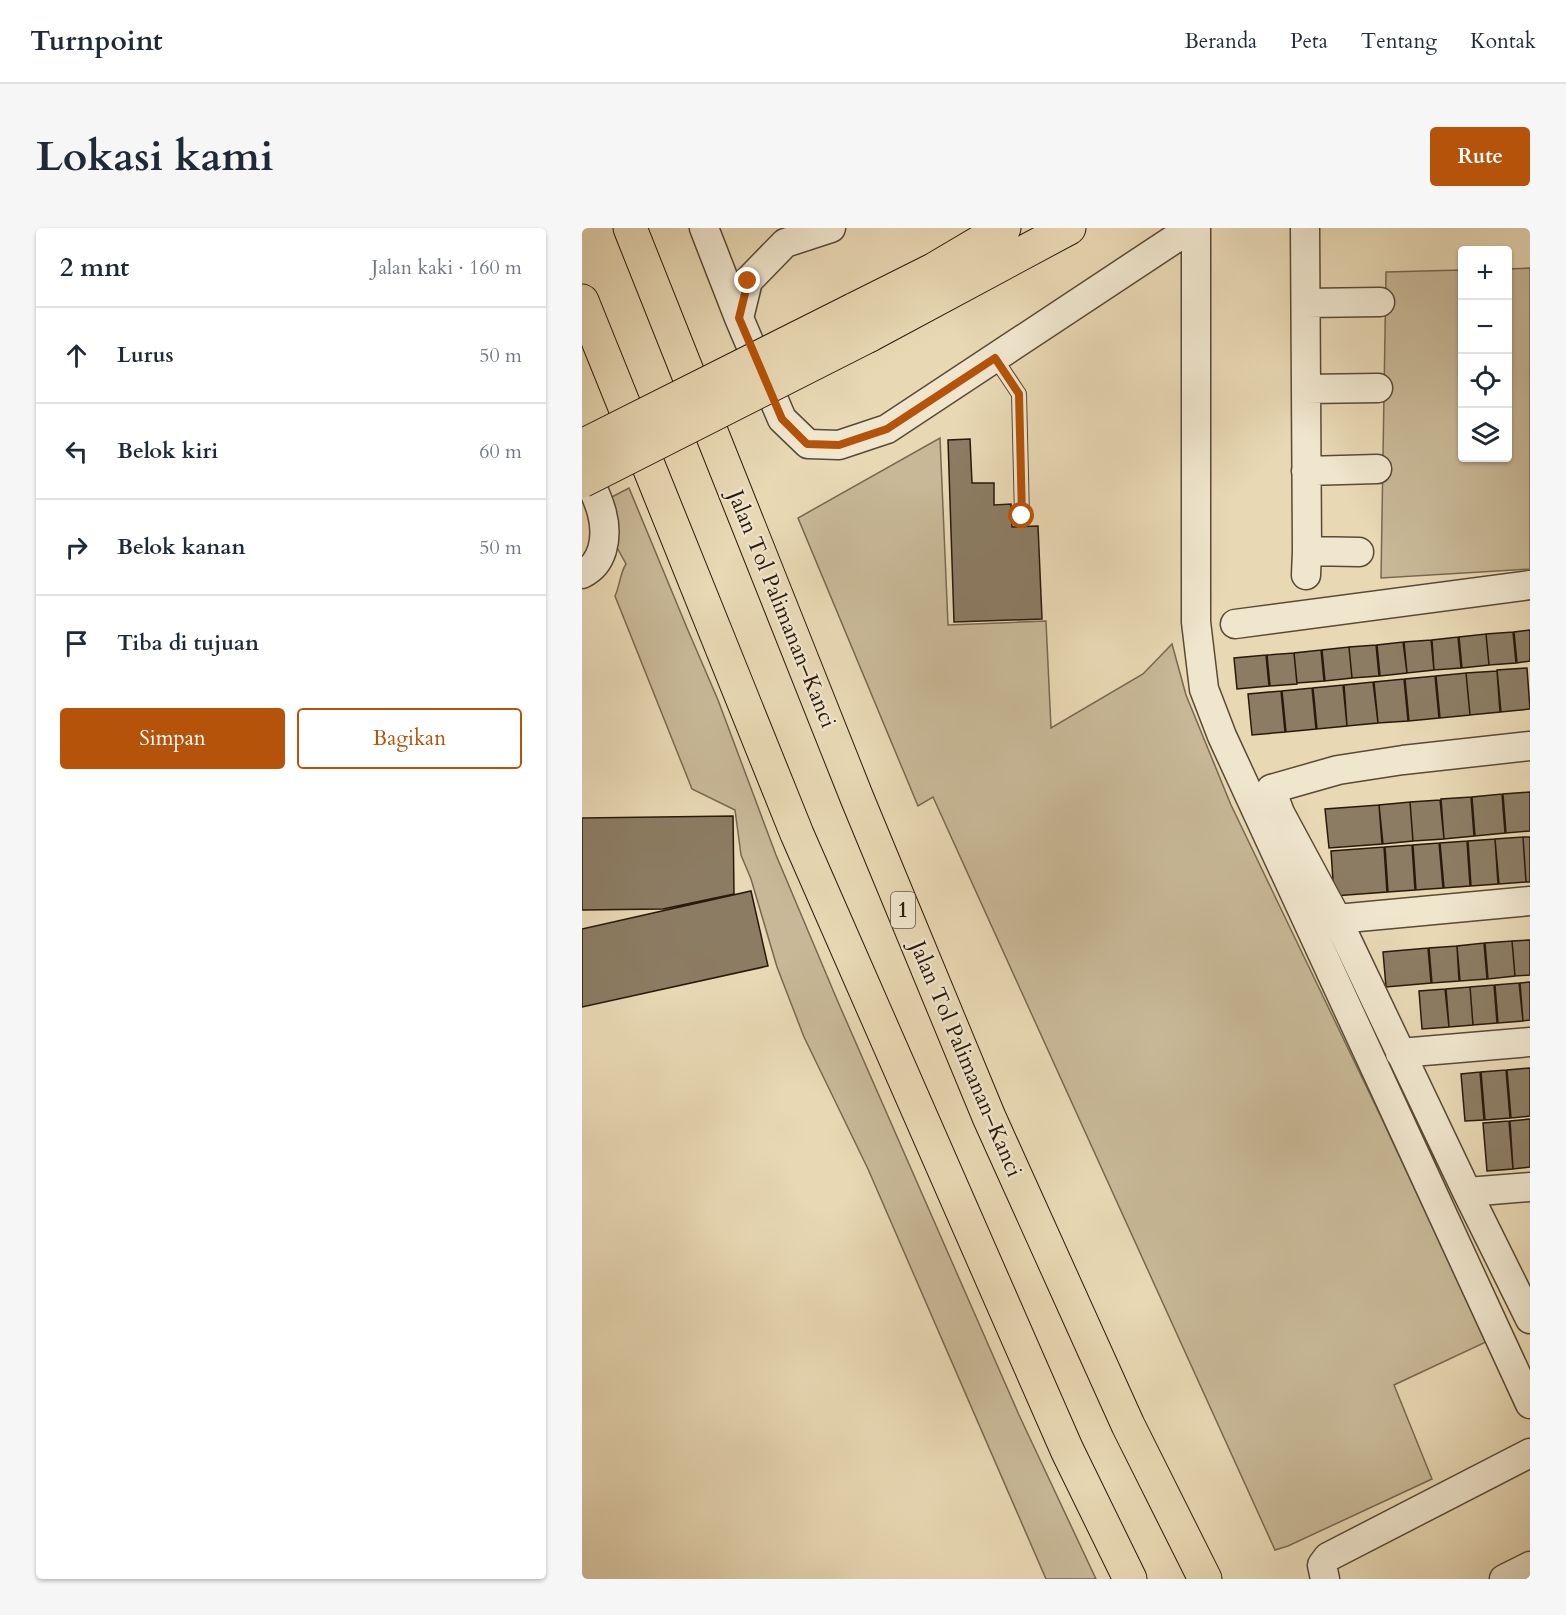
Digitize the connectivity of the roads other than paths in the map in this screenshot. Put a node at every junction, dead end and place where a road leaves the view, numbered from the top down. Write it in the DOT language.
graph roads {
  1 [pos="630,228"];
  2 [pos="704,228"];
  3 [pos="831,228"];
  4 [pos="1004,228"];
  5 [pos="1069,228"];
  6 [pos="1191,228"];
  7 [pos="1196,228"];
  8 [pos="1305,228"];
  9 [pos="582,302"];
  10 [pos="1380,302"];
  11 [pos="1306,303"];
  12 [pos="739,318"];
  13 [pos="861,323"];
  14 [pos="995,358"];
  15 [pos="1378,388"];
  16 [pos="1306,389"];
  17 [pos="582,446"];
  18 [pos="582,465"];
  19 [pos="1377,469"];
  20 [pos="1306,471"];
  21 [pos="582,481"];
  22 [pos="1022,516"];
  23 [pos="1359,552"];
  24 [pos="582,574"];
  25 [pos="1530,585"];
  26 [pos="1235,624"];
  27 [pos="1530,746"];
  28 [pos="1530,901"];
  29 [pos="1338,919"];
  30 [pos="1530,1042"];
  31 [pos="1400,1053"];
  32 [pos="1530,1187"];
  33 [pos="1467,1192"];
  34 [pos="1520,1275"];
  35 [pos="1530,1319"];
  36 [pos="1530,1404"];
  37 [pos="1530,1453"];
  38 [pos="1530,1566"];
  39 [pos="1130,1579"];
  40 [pos="1205,1579"];
  41 [pos="1325,1579"];
  42 [pos="1504,1579"];
  1 -- 40 [label="main road, Jalan Tol Palimanan–Kanci / 1"];
  2 -- 12 [label="street"];
  3 -- 12 [label="street"];
  4 -- 13 [label="main road"];
  5 -- 13 [label="main road"];
  6 -- 14 [label="street"];
  7 -- 36 [label="street"];
  8 -- 11 [label="street"];
  9 -- 39 [label="main road"];
  10 -- 11 [label="street"];
  11 -- 16 [label="street"];
  12 -- 14 [label="street"];
  13 -- 17 [label="main road, bridge"];
  13 -- 21 [label="main road, bridge"];
  14 -- 22 [label="lane"];
  15 -- 16 [label="street"];
  16 -- 20 [label="street"];
  18 -- 24 [label="street"];
  19 -- 20 [label="street"];
  20 -- 23 [label="street"];
  25 -- 26 [label="street"];
  27 -- 29 [label="street"];
  28 -- 29 [label="street"];
  29 -- 31 [label="street"];
  30 -- 31 [label="street"];
  31 -- 33 [label="street"];
  32 -- 33 [label="street"];
  33 -- 34 [label="street"];
  34 -- 35 [label="street"];
  37 -- 41 [label="street"];
  38 -- 42 [label="street"];
}
